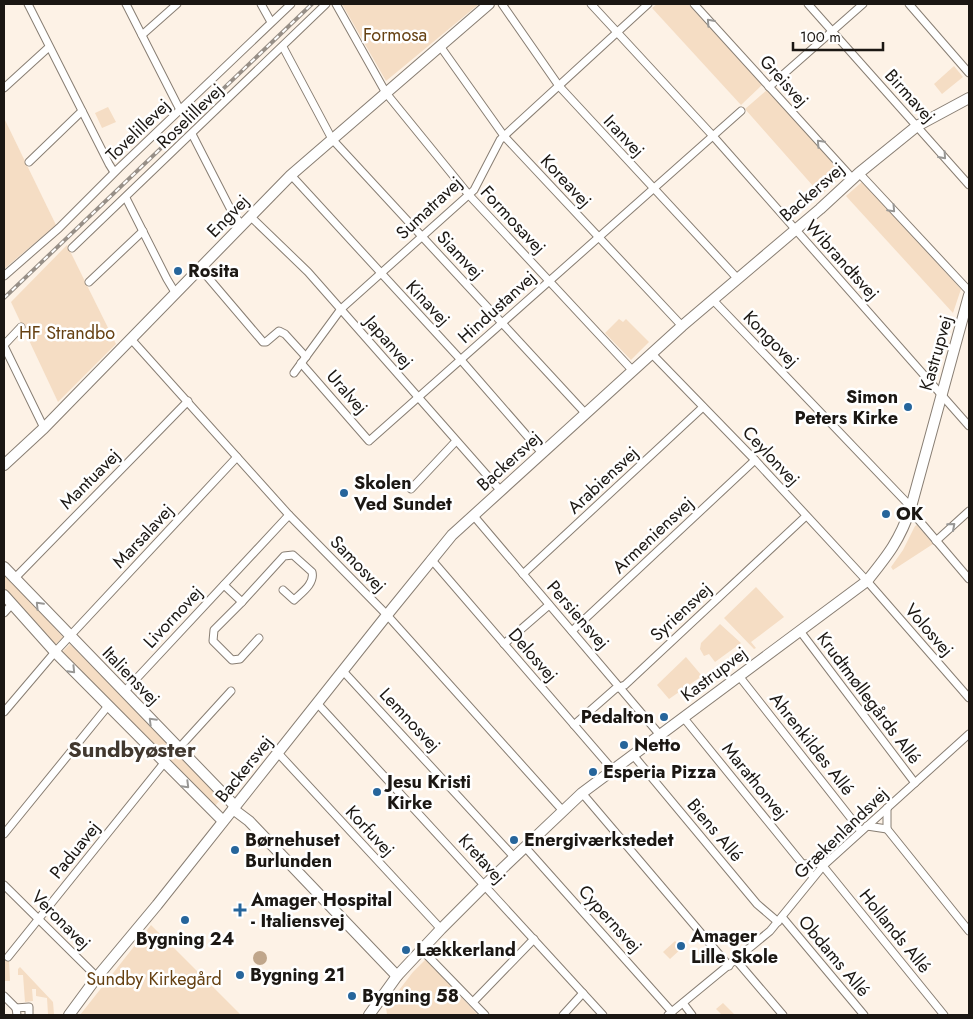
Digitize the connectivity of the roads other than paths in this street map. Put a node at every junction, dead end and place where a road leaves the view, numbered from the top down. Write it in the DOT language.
graph roads {
  1 [pos="28,4"];
  2 [pos="126,4"];
  3 [pos="177,4"];
  4 [pos="261,4"];
  5 [pos="291,4"];
  6 [pos="326,4"];
  7 [pos="336,4"];
  8 [pos="489,4"];
  9 [pos="502,4"];
  10 [pos="591,4"];
  11 [pos="648,4"];
  12 [pos="694,4"];
  13 [pos="808,4"];
  14 [pos="863,4"];
  15 [pos="909,4"];
  16 [pos="271,22"];
  17 [pos="832,31"];
  18 [pos="618,33"];
  19 [pos="142,35"];
  20 [pos="50,46"];
  21 [pos="440,46"];
  22 [pos="283,47"];
  23 [pos="969,73"];
  24 [pos="559,86"];
  25 [pos="768,87"];
  26 [pos="4,88"];
  27 [pos="386,93"];
  28 [pos="969,98"];
  29 [pos="180,110"];
  30 [pos="741,111"];
  31 [pos="82,112"];
  32 [pos="917,126"];
  33 [pos="192,134"];
  34 [pos="504,136"];
  35 [pos="713,136"];
  36 [pos="332,139"];
  37 [pos="29,162"];
  38 [pos="114,172"];
  39 [pos="291,175"];
  40 [pos="856,176"];
  41 [pos="969,185"];
  42 [pos="653,190"];
  43 [pos="469,195"];
  44 [pos="126,198"];
  45 [pos="250,217"];
  46 [pos="242,225"];
  47 [pos="795,229"];
  48 [pos="143,231"];
  49 [pos="422,236"];
  50 [pos="599,238"];
  51 [pos="72,248"];
  52 [pos="200,268"];
  53 [pos="380,273"];
  54 [pos="4,276"];
  55 [pos="737,278"];
  56 [pos="549,281"];
  57 [pos="89,282"];
  58 [pos="969,293"];
  59 [pos="176,294"];
  60 [pos="713,300"];
  61 [pos="341,309"];
  62 [pos="966,322"];
  63 [pos="502,323"];
  64 [pos="682,326"];
  65 [pos="21,327"];
  66 [pos="131,339"];
  67 [pos="4,346"];
  68 [pos="652,354"];
  69 [pos="306,357"];
  70 [pos="461,360"];
  71 [pos="301,363"];
  72 [pos="633,371"];
  73 [pos="294,373"];
  74 [pos="941,394"];
  75 [pos="418,398"];
  76 [pos="188,402"];
  77 [pos="703,407"];
  78 [pos="586,414"];
  79 [pos="969,426"];
  80 [pos="44,428"];
  81 [pos="369,441"];
  82 [pos="456,441"];
  83 [pos="542,453"];
  84 [pos="237,457"];
  85 [pos="755,460"];
  86 [pos="4,465"];
  87 [pos="411,489"];
  88 [pos="500,490"];
  89 [pos="912,507"];
  90 [pos="969,511"];
  91 [pos="289,515"];
  92 [pos="473,515"];
  93 [pos="806,516"];
  94 [pos="936,540"];
  95 [pos="432,559"];
  96 [pos="4,567"];
  97 [pos="523,574"];
  98 [pos="14,578"];
  99 [pos="969,579"];
  100 [pos="867,581"];
  101 [pos="224,585"];
  102 [pos="283,590"];
  103 [pos="4,595"];
  104 [pos="242,602"];
  105 [pos="12,604"];
  106 [pos="549,604"];
  107 [pos="4,613"];
  108 [pos="387,615"];
  109 [pos="572,631"];
  110 [pos="800,631"];
  111 [pos="70,636"];
  112 [pos="259,638"];
  113 [pos="504,644"];
  114 [pos="55,652"];
  115 [pos="343,670"];
  116 [pos="739,676"];
  117 [pos="620,687"];
  118 [pos="231,691"];
  119 [pos="124,692"];
  120 [pos="969,698"];
  121 [pos="317,703"];
  122 [pos="108,706"];
  123 [pos="4,712"];
  124 [pos="683,717"];
  125 [pos="574,726"];
  126 [pos="969,734"];
  127 [pos="660,735"];
  128 [pos="179,748"];
  129 [pos="278,753"];
  130 [pos="632,755"];
  131 [pos="164,763"];
  132 [pos="613,770"];
  133 [pos="915,783"];
  134 [pos="582,793"];
  135 [pos="234,807"];
  136 [pos="888,808"];
  137 [pos="563,811"];
  138 [pos="223,821"];
  139 [pos="864,828"];
  140 [pos="887,829"];
  141 [pos="4,834"];
  142 [pos="525,847"];
  143 [pos="514,857"];
  144 [pos="803,864"];
  145 [pos="822,866"];
  146 [pos="813,877"];
  147 [pos="4,885"];
  148 [pos="485,885"];
  149 [pos="38,919"];
  150 [pos="780,919"];
  151 [pos="441,928"];
  152 [pos="969,931"];
  153 [pos="534,939"];
  154 [pos="421,949"];
  155 [pos="8,956"];
  156 [pos="736,960"];
  157 [pos="729,966"];
  158 [pos="397,976"];
  159 [pos="97,977"];
  160 [pos="583,993"];
  161 [pos="4,996"];
  162 [pos="473,1002"];
  163 [pos="683,1003"];
  164 [pos="16,1012"];
  165 [pos="670,1014"];
  166 [pos="29,1015"];
  167 [pos="69,1015"];
  168 [pos="369,1015"];
  169 [pos="485,1015"];
  170 [pos="563,1015"];
  171 [pos="603,1015"];
  172 [pos="692,1015"];
  173 [pos="784,1015"];
  174 [pos="864,1015"];
  175 [pos="944,1015"];
  1 -- 20 [label="street"];
  2 -- 19 [label="street"];
  3 -- 19 [label="street"];
  4 -- 16 [label="street"];
  5 -- 16 [label="street, Tovelillevej"];
  6 -- 22 [label="street, Roselillevej"];
  7 -- 27 [label="street, Formosavej"];
  8 -- 21 [label="street, Engvej"];
  9 -- 24 [label="street, Iranvej"];
  10 -- 18 [label="street, Wibrandtsvej"];
  11 -- 18 [label="street, Sumatravej"];
  25 -- 12 [label="street, Greisvej, one-way"];
  13 -- 17 [label="street, Birmavej"];
  14 -- 17 [label="street"];
  15 -- 23 [label="street"];
  16 -- 29 [label="street, Tovelillevej"];
  17 -- 25 [label="street"];
  17 -- 32 [label="street, Birmavej"];
  18 -- 24 [label="street, Sumatravej"];
  18 -- 35 [label="street, Wibrandtsvej"];
  19 -- 29 [label="street"];
  20 -- 26 [label="street"];
  20 -- 31 [label="street"];
  21 -- 27 [label="street, Engvej"];
  21 -- 34 [label="street, Koreavej"];
  22 -- 33 [label="street, Roselillevej"];
  22 -- 36 [label="street, Siamvej"];
  24 -- 34 [label="street, Sumatravej"];
  24 -- 42 [label="street, Iranvej"];
  40 -- 25 [label="street, Greisvej, one-way"];
  27 -- 36 [label="street, Engvej"];
  27 -- 43 [label="street, Formosavej"];
  28 -- 32 [label="street, Backersvej"];
  29 -- 38 [label="street, Tovelillevej"];
  30 -- 35 [label="street, Hindustanvej"];
  31 -- 37 [label="street"];
  31 -- 38 [label="street"];
  32 -- 40 [label="street, Backersvej"];
  32 -- 41 [label="street, Birmavej, one-way"];
  33 -- 44 [label="street, Roselillevej"];
  33 -- 46 [label="street"];
  34 -- 43 [label="street, Sumatravej"];
  34 -- 50 [label="street, Koreavej"];
  35 -- 42 [label="street, Hindustanvej"];
  35 -- 47 [label="street, Wibrandtsvej"];
  36 -- 39 [label="street, Engvej"];
  36 -- 49 [label="street, Siamvej"];
  38 -- 54 [label="street, Tovelillevej"];
  39 -- 45 [label="street, Engvej"];
  39 -- 53 [label="street, Kinavej"];
  40 -- 47 [label="street, Backersvej"];
  40 -- 58 [label="street, Greisvej, one-way"];
  42 -- 50 [label="street, Hindustanvej"];
  42 -- 55 [label="street, Iranvej"];
  43 -- 49 [label="street, Sumatravej"];
  43 -- 56 [label="street, Formosavej"];
  44 -- 48 [label="street"];
  44 -- 51 [label="street, Roselillevej"];
  45 -- 46 [label="street, Engvej"];
  45 -- 61 [label="street, Japanvej"];
  46 -- 52 [label="street, Engvej"];
  47 -- 55 [label="street, Backersvej"];
  47 -- 74 [label="street, Wibrandtsvej"];
  48 -- 57 [label="street"];
  48 -- 59 [label="street"];
  49 -- 53 [label="street, Sumatravej"];
  49 -- 63 [label="street, Siamvej"];
  50 -- 56 [label="street, Hindustanvej"];
  50 -- 64 [label="street, Koreavej"];
  52 -- 59 [label="street, Engvej"];
  52 -- 69 [label="street"];
  53 -- 61 [label="street, Sumatravej"];
  53 -- 70 [label="street, Kinavej"];
  55 -- 60 [label="street, Backersvej"];
  56 -- 63 [label="street, Hindustanvej"];
  56 -- 72 [label="street, Formosavej"];
  58 -- 62 [label="street, Kastrupvej"];
  59 -- 66 [label="street, Engvej"];
  60 -- 64 [label="street, Backersvej"];
  60 -- 89 [label="street, Kongovej"];
  61 -- 69 [label="street, Sumatravej"];
  61 -- 75 [label="street, Japanvej"];
  62 -- 74 [label="street, Kastrupvej"];
  63 -- 70 [label="street, Hindustanvej"];
  63 -- 78 [label="street, Siamvej"];
  64 -- 68 [label="street, Backersvej"];
  65 -- 67 [label="street"];
  66 -- 76 [label="street, Samosvej"];
  66 -- 80 [label="street, Engvej"];
  67 -- 80 [label="street"];
  68 -- 72 [label="street, Backersvej"];
  68 -- 77 [label="street, Ceylonvej"];
  69 -- 71 [label="street, Sumatravej"];
  70 -- 75 [label="street, Hindustanvej"];
  70 -- 83 [label="street, Kinavej"];
  71 -- 73 [label="street, Sumatravej"];
  71 -- 81 [label="street, Uralvej"];
  72 -- 78 [label="street, Backersvej"];
  74 -- 79 [label="street, Wibrandtsvej"];
  74 -- 89 [label="street, Kastrupvej"];
  75 -- 81 [label="street, Hindustanvej"];
  75 -- 82 [label="street, Japanvej"];
  76 -- 84 [label="street, Samosvej"];
  76 -- 98 [label="street, Mantuavej"];
  77 -- 85 [label="street, Ceylonvej"];
  77 -- 97 [label="street, Arabiensvej"];
  78 -- 83 [label="street, Backersvej"];
  80 -- 86 [label="street, Engvej"];
  82 -- 87 [label="street"];
  82 -- 88 [label="street, Japanvej"];
  83 -- 88 [label="street, Backersvej"];
  84 -- 91 [label="street, Samosvej"];
  84 -- 111 [label="street, Marsalavej"];
  85 -- 93 [label="street, Ceylonvej"];
  85 -- 109 [label="street, Armeniensvej"];
  88 -- 92 [label="street, Backersvej"];
  89 -- 94 [label="street, Kongovej"];
  89 -- 100 [label="street, Kastrupvej"];
  94 -- 90 [label="street, one-way"];
  91 -- 101 [label="street, Livornovej"];
  91 -- 108 [label="street, Samosvej"];
  92 -- 95 [label="street, Backersvej"];
  92 -- 97 [label="street, Persiensvej"];
  93 -- 100 [label="street, Ceylonvej"];
  93 -- 117 [label="street, Syriensvej"];
  94 -- 99 [label="street, Kongovej"];
  95 -- 108 [label="street, Backersvej"];
  95 -- 113 [label="street, Delosvej"];
  96 -- 98 [label="street, Italiensvej"];
  97 -- 106 [label="street, Persiensvej"];
  111 -- 98 [label="street, Italiensvej, one-way"];
  100 -- 110 [label="street, Kastrupvej"];
  100 -- 120 [label="street, Volosvej"];
  101 -- 104 [label="street, Livornovej"];
  101 -- 119 [label="street, Livornovej"];
  102 -- 104 [label="street"];
  103 -- 105 [label="street"];
  104 -- 112 [label="street"];
  105 -- 107 [label="street"];
  105 -- 114 [label="street"];
  106 -- 109 [label="street, Persiensvej"];
  106 -- 113 [label="street"];
  108 -- 115 [label="street, Backersvej"];
  108 -- 137 [label="street, Samosvej"];
  109 -- 117 [label="street, Persiensvej"];
  110 -- 116 [label="street, Kastrupvej"];
  110 -- 133 [label="street, Krudtmøllegårds Allé"];
  111 -- 114 [label="street, Marsalavej"];
  111 -- 119 [label="street, Italiensvej"];
  113 -- 125 [label="street, Delosvej"];
  114 -- 122 [label="street, one-way"];
  114 -- 123 [label="street, Marsalavej"];
  115 -- 121 [label="street, Backersvej"];
  115 -- 143 [label="street, Lemnosvej"];
  116 -- 124 [label="street, Kastrupvej"];
  116 -- 139 [label="street, Ahrenkildes Allé"];
  117 -- 125 [label="street, Syriensvej"];
  117 -- 127 [label="street, Persiensvej"];
  118 -- 128 [label="street"];
  128 -- 119 [label="street, Italiensvej, one-way"];
  121 -- 129 [label="street, Backersvej"];
  121 -- 148 [label="street, Kretavej"];
  122 -- 131 [label="street"];
  122 -- 141 [label="street"];
  124 -- 127 [label="street, Kastrupvej"];
  124 -- 144 [label="street, Marathonvej"];
  125 -- 132 [label="street, Delosvej"];
  126 -- 133 [label="street, Grækenlandsvej"];
  127 -- 130 [label="street, Kastrupvej"];
  128 -- 135 [label="street, Italiensvej"];
  129 -- 135 [label="street, Backersvej"];
  129 -- 151 [label="street, Korfuvej"];
  130 -- 132 [label="street, Kastrupvej"];
  130 -- 150 [label="street, Biens Allé"];
  131 -- 138 [label="street, one-way"];
  131 -- 149 [label="street, Paduavej"];
  132 -- 134 [label="street, Kastrupvej"];
  133 -- 136 [label="street, Grækenlandsvej"];
  134 -- 137 [label="street, Kastrupvej"];
  134 -- 157 [label="street"];
  135 -- 138 [label="street, Backersvej"];
  135 -- 158 [label="street, Italiensvej"];
  136 -- 139 [label="street, Grækenlandsvej"];
  136 -- 140 [label="street"];
  137 -- 142 [label="street, Kastrupvej"];
  138 -- 159 [label="street, Backersvej"];
  139 -- 140 [label="street"];
  139 -- 145 [label="street, Grækenlandsvej"];
  140 -- 152 [label="street"];
  142 -- 143 [label="street, Kastrupvej"];
  142 -- 165 [label="street, Cypernsvej"];
  143 -- 148 [label="street, Kastrupvej"];
  144 -- 145 [label="street"];
  144 -- 146 [label="street, Marathonvej"];
  145 -- 146 [label="street, Grækenlandsvej"];
  145 -- 175 [label="street, Hollands Allé"];
  146 -- 150 [label="street, Grækenlandsvej"];
  147 -- 149 [label="street, Veronavej"];
  148 -- 151 [label="street, Kastrupvej"];
  148 -- 153 [label="street, Kretavej"];
  149 -- 155 [label="street, Paduavej"];
  149 -- 159 [label="street, Veronavej"];
  150 -- 156 [label="street, Grækenlandsvej"];
  150 -- 174 [label="street, Obdams Allé"];
  151 -- 154 [label="street, Kastrupvej"];
  153 -- 160 [label="street, Kretavej"];
  153 -- 162 [label="street"];
  154 -- 158 [label="street, Kastrupvej"];
  154 -- 162 [label="street"];
  156 -- 157 [label="street, Grækenlandsvej"];
  156 -- 173 [label="street"];
  157 -- 163 [label="street, Grækenlandsvej"];
  158 -- 168 [label="street, Kastrupvej"];
  159 -- 167 [label="street, Backersvej"];
  160 -- 170 [label="street"];
  160 -- 171 [label="street, Kretavej"];
  161 -- 164 [label="street"];
  162 -- 169 [label="street"];
  163 -- 165 [label="street, Grækenlandsvej"];
  163 -- 172 [label="street"];
  164 -- 166 [label="street"];
}
